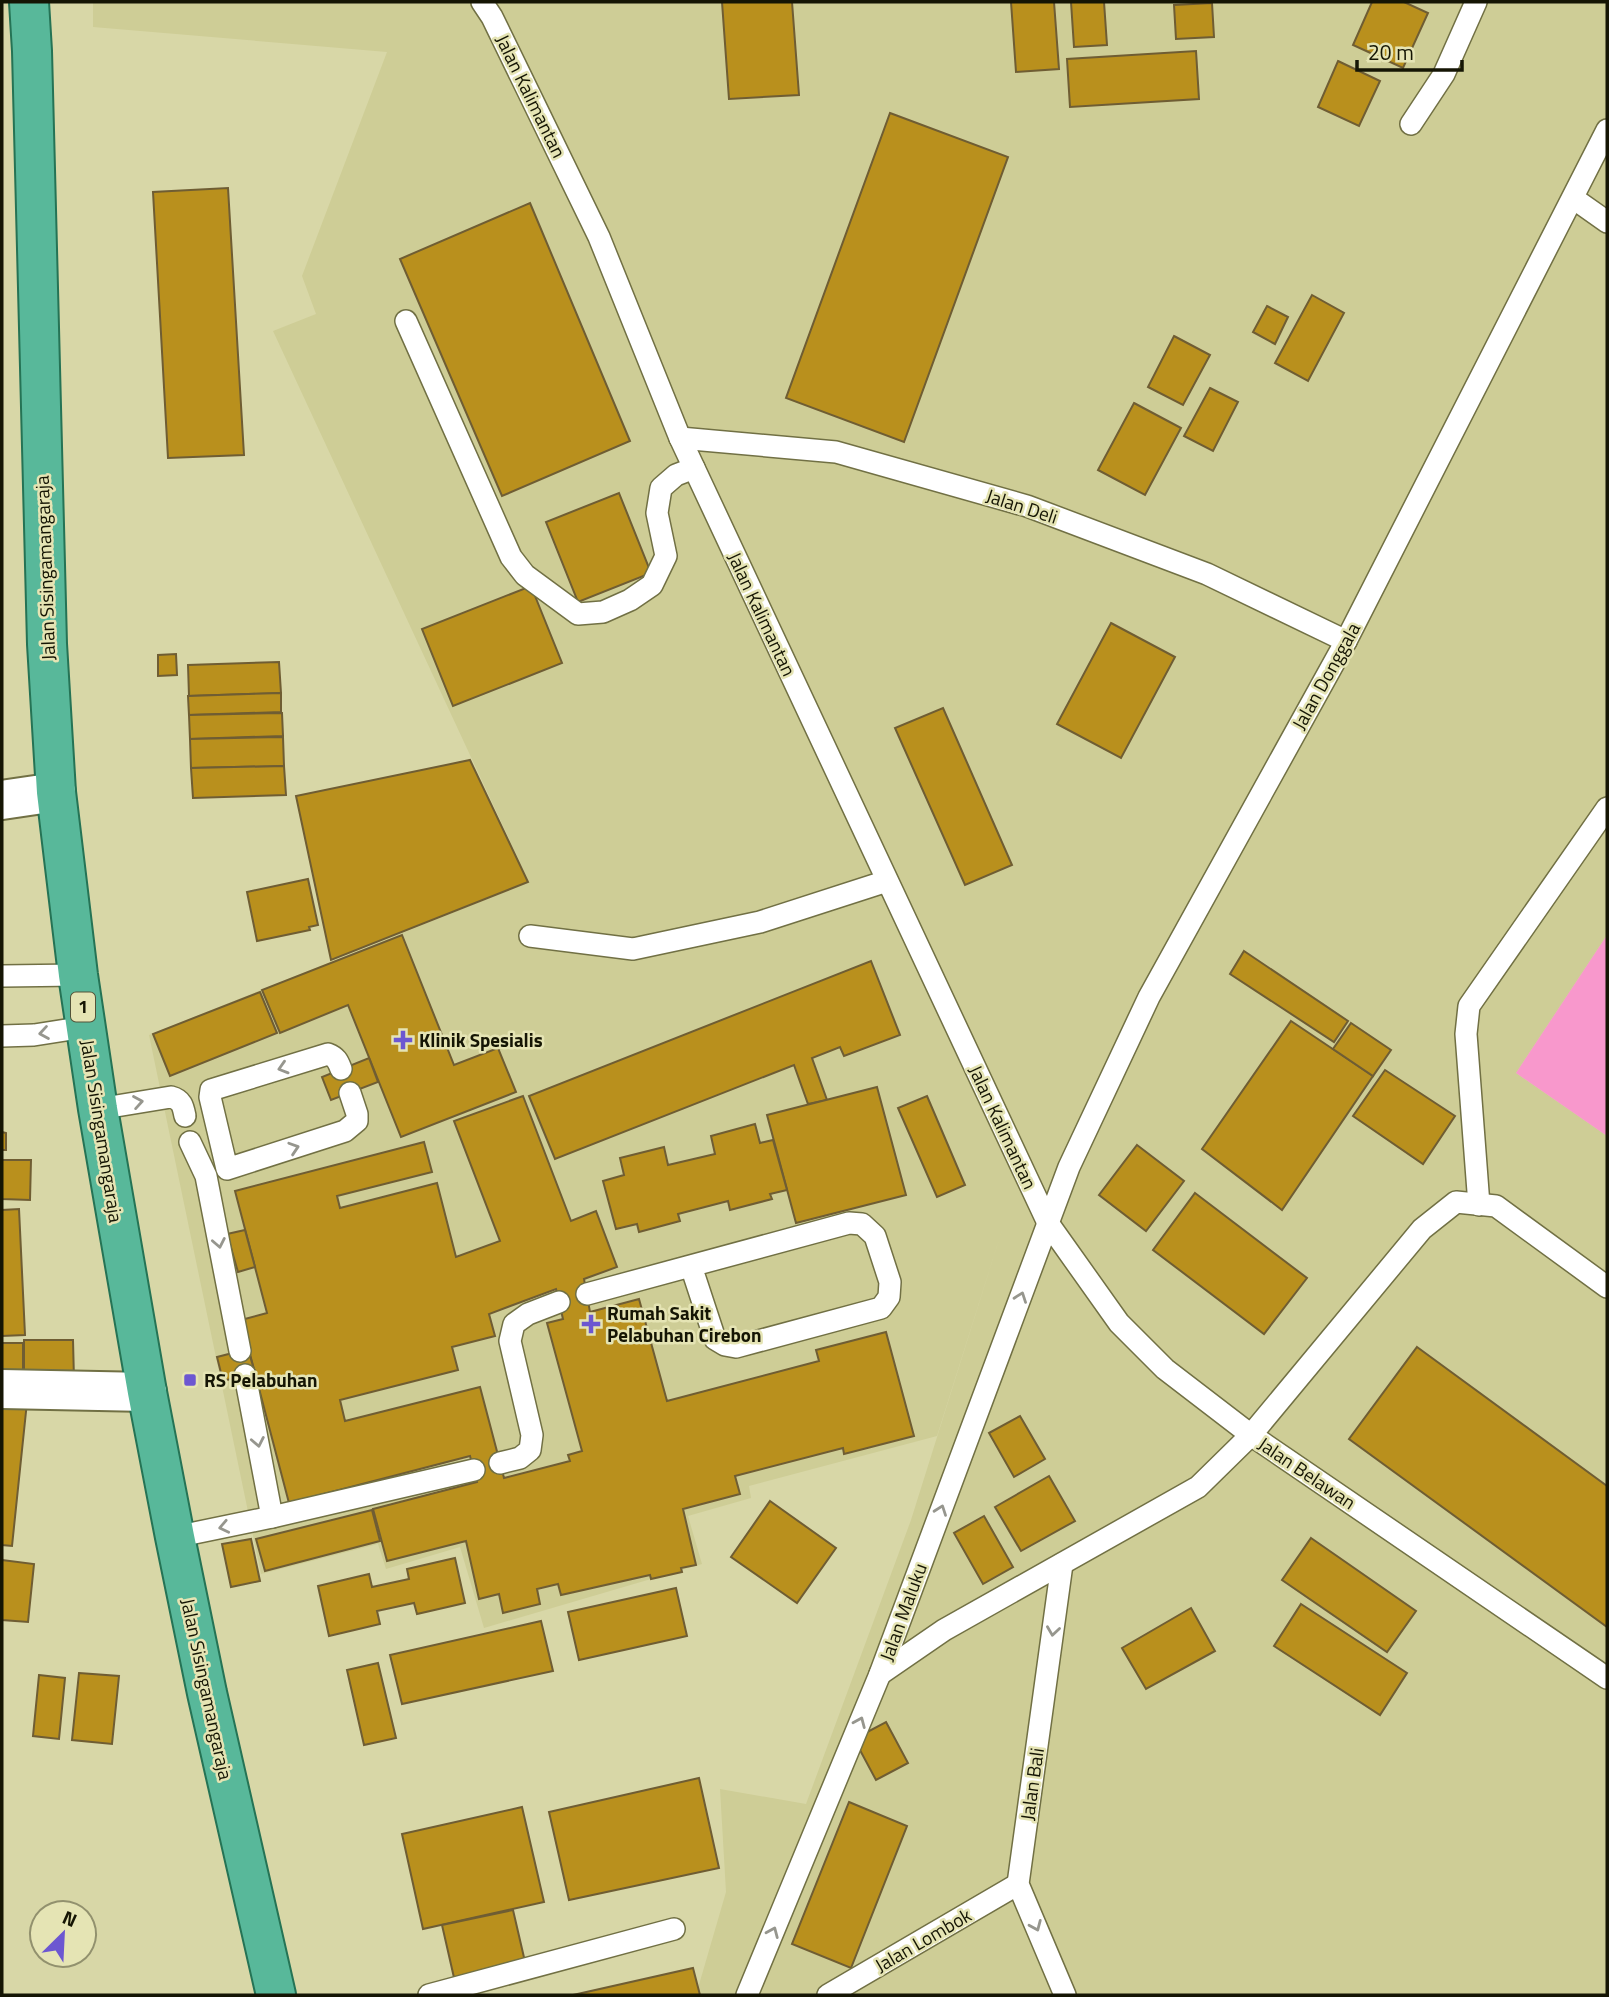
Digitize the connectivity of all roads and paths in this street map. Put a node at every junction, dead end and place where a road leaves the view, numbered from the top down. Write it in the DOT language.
graph roads {
  1 [pos="29,2"];
  2 [pos="482,2"];
  3 [pos="1476,2"];
  4 [pos="1411,124"];
  5 [pos="1607,130"];
  6 [pos="1573,198"];
  7 [pos="1607,222"];
  8 [pos="407,321"];
  9 [pos="680,438"];
  10 [pos="694,468"];
  11 [pos="1346,641"];
  12 [pos="55,792"];
  13 [pos="2,800"];
  14 [pos="1607,808"];
  15 [pos="887,881"];
  16 [pos="530,936"];
  17 [pos="78,975"];
  18 [pos="2,976"];
  19 [pos="85,1027"];
  20 [pos="2,1036"];
  21 [pos="341,1069"];
  22 [pos="350,1093"];
  23 [pos="98,1110"];
  24 [pos="185,1116"];
  25 [pos="190,1142"];
  26 [pos="227,1170"];
  27 [pos="206,1176"];
  28 [pos="1479,1205"];
  29 [pos="1048,1223"];
  30 [pos="691,1266"];
  31 [pos="1607,1287"];
  32 [pos="587,1294"];
  33 [pos="559,1302"];
  34 [pos="240,1351"];
  35 [pos="245,1375"];
  36 [pos="2,1389"];
  37 [pos="147,1392"];
  38 [pos="1251,1435"];
  39 [pos="500,1463"];
  40 [pos="474,1469"];
  41 [pos="272,1517"];
  42 [pos="175,1537"];
  43 [pos="1062,1564"];
  44 [pos="880,1674"];
  45 [pos="1607,1678"];
  46 [pos="1018,1884"];
  47 [pos="674,1929"];
  48 [pos="276,1995"];
  49 [pos="429,1995"];
  50 [pos="747,1995"];
  51 [pos="828,1995"];
  52 [pos="1065,1995"];
  1 -- 12 [label="highway, Jalan Sisingamangaraja / 1"];
  2 -- 9 [label="lane, Jalan Kalimantan"];
  3 -- 4 [label="lane"];
  5 -- 6 [label="lane, Jalan Donggala"];
  6 -- 7 [label="lane"];
  6 -- 11 [label="lane, Jalan Donggala"];
  8 -- 10 [label="lane"];
  9 -- 10 [label="lane, Jalan Kalimantan"];
  9 -- 11 [label="lane, Jalan Deli"];
  10 -- 15 [label="lane, Jalan Kalimantan"];
  11 -- 29 [label="lane, Jalan Donggala"];
  12 -- 13 [label="street"];
  12 -- 17 [label="highway, Jalan Sisingamangaraja / 1"];
  14 -- 28 [label="lane"];
  15 -- 16 [label="lane"];
  15 -- 29 [label="lane, Jalan Kalimantan"];
  17 -- 18 [label="lane"];
  17 -- 19 [label="highway, Jalan Sisingamangaraja / 1"];
  19 -- 20 [label="lane, one-way"];
  19 -- 23 [label="highway, Jalan Sisingamangaraja / 1"];
  21 -- 26 [label="lane, one-way"];
  26 -- 22 [label="lane, one-way"];
  23 -- 24 [label="lane, one-way"];
  23 -- 37 [label="highway, Jalan Sisingamangaraja / 1"];
  25 -- 27 [label="lane"];
  26 -- 27 [label="lane"];
  27 -- 34 [label="lane, one-way"];
  28 -- 31 [label="lane"];
  28 -- 38 [label="lane"];
  29 -- 38 [label="lane, Jalan Belawan"];
  44 -- 29 [label="lane, Jalan Maluku, one-way"];
  30 -- 30 [label="lane"];
  30 -- 32 [label="lane"];
  33 -- 39 [label="lane"];
  35 -- 41 [label="lane, one-way"];
  36 -- 37 [label="street"];
  37 -- 42 [label="highway, Jalan Sisingamangaraja / 1"];
  38 -- 43 [label="lane"];
  38 -- 45 [label="lane, Jalan Belawan"];
  40 -- 41 [label="lane"];
  41 -- 42 [label="lane, one-way"];
  42 -- 48 [label="highway, Jalan Sisingamangaraja / 1"];
  43 -- 44 [label="lane"];
  43 -- 46 [label="lane, Jalan Bali, one-way"];
  50 -- 44 [label="lane, Jalan Maluku, one-way"];
  46 -- 51 [label="lane, Jalan Lombok"];
  46 -- 52 [label="lane, one-way"];
  47 -- 49 [label="lane"];
}
